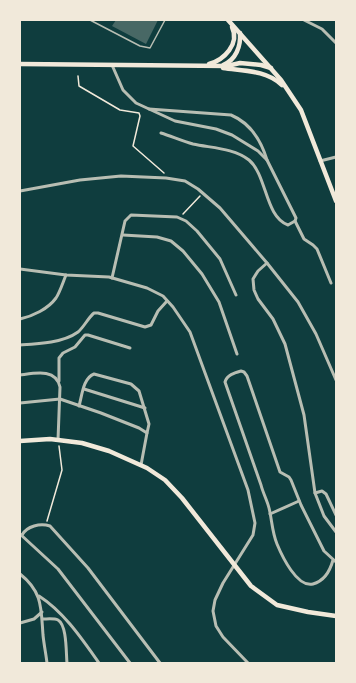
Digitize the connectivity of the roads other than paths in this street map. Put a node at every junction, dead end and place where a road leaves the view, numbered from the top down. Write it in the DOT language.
graph roads {
  1 [pos="90,20"];
  2 [pos="165,20"];
  3 [pos="304,20"];
  4 [pos="230,21"];
  5 [pos="240,33"];
  6 [pos="336,42"];
  7 [pos="20,64"];
  8 [pos="112,65"];
  9 [pos="205,66"];
  10 [pos="271,68"];
  11 [pos="288,92"];
  12 [pos="147,109"];
  13 [pos="160,133"];
  14 [pos="336,157"];
  15 [pos="267,160"];
  16 [pos="320,161"];
  17 [pos="20,191"];
  18 [pos="336,201"];
  19 [pos="295,221"];
  20 [pos="122,235"];
  21 [pos="267,263"];
  22 [pos="20,269"];
  23 [pos="66,275"];
  24 [pos="112,278"];
  25 [pos="331,283"];
  26 [pos="236,295"];
  27 [pos="167,301"];
  28 [pos="20,319"];
  29 [pos="20,345"];
  30 [pos="130,348"];
  31 [pos="237,354"];
  32 [pos="20,375"];
  33 [pos="336,380"];
  34 [pos="59,381"];
  35 [pos="84,389"];
  36 [pos="60,399"];
  37 [pos="20,402"];
  38 [pos="79,406"];
  39 [pos="145,408"];
  40 [pos="147,433"];
  41 [pos="58,440"];
  42 [pos="20,441"];
  43 [pos="141,465"];
  44 [pos="315,493"];
  45 [pos="299,501"];
  46 [pos="270,514"];
  47 [pos="336,515"];
  48 [pos="336,532"];
  49 [pos="21,534"];
  50 [pos="335,561"];
  51 [pos="234,564"];
  52 [pos="20,574"];
  53 [pos="38,596"];
  54 [pos="42,612"];
  55 [pos="336,616"];
  56 [pos="43,619"];
  57 [pos="20,623"];
  58 [pos="47,663"];
  59 [pos="68,663"];
  60 [pos="99,663"];
  61 [pos="130,663"];
  62 [pos="160,663"];
  63 [pos="248,663"];
  1 -- 2 [label="lane"];
  3 -- 6 [label="street"];
  4 -- 5 [label="main road"];
  4 -- 9 [label="main road"];
  5 -- 9 [label="main road"];
  5 -- 10 [label="main road"];
  7 -- 8 [label="main road"];
  8 -- 9 [label="main road"];
  8 -- 12 [label="street"];
  9 -- 10 [label="main road"];
  9 -- 11 [label="main road"];
  10 -- 11 [label="main road"];
  11 -- 16 [label="main road"];
  12 -- 15 [label="street"];
  12 -- 15 [label="street"];
  13 -- 19 [label="street"];
  14 -- 16 [label="street"];
  15 -- 19 [label="street"];
  16 -- 18 [label="main road"];
  17 -- 21 [label="street"];
  19 -- 25 [label="street"];
  20 -- 24 [label="street"];
  20 -- 26 [label="street"];
  20 -- 31 [label="street"];
  21 -- 33 [label="street"];
  21 -- 44 [label="street"];
  22 -- 23 [label="street"];
  23 -- 24 [label="street"];
  23 -- 28 [label="street"];
  24 -- 27 [label="street"];
  27 -- 29 [label="street"];
  27 -- 51 [label="street"];
  30 -- 34 [label="street"];
  32 -- 34 [label="street"];
  34 -- 36 [label="street"];
  35 -- 38 [label="street"];
  35 -- 39 [label="street"];
  35 -- 39 [label="street"];
  36 -- 37 [label="street"];
  36 -- 38 [label="street"];
  36 -- 41 [label="street"];
  38 -- 40 [label="street"];
  39 -- 40 [label="street"];
  40 -- 43 [label="street"];
  41 -- 42 [label="main road"];
  41 -- 43 [label="main road"];
  43 -- 51 [label="main road"];
  44 -- 47 [label="street"];
  44 -- 48 [label="street"];
  45 -- 46 [label="street"];
  45 -- 46 [label="street"];
  45 -- 50 [label="street"];
  46 -- 50 [label="street"];
  49 -- 61 [label="street"];
  49 -- 62 [label="street"];
  51 -- 55 [label="main road"];
  51 -- 63 [label="street"];
  52 -- 53 [label="street"];
  53 -- 54 [label="street"];
  53 -- 60 [label="street"];
  54 -- 56 [label="street"];
  54 -- 57 [label="street"];
  56 -- 58 [label="street"];
  56 -- 59 [label="street"];
}
